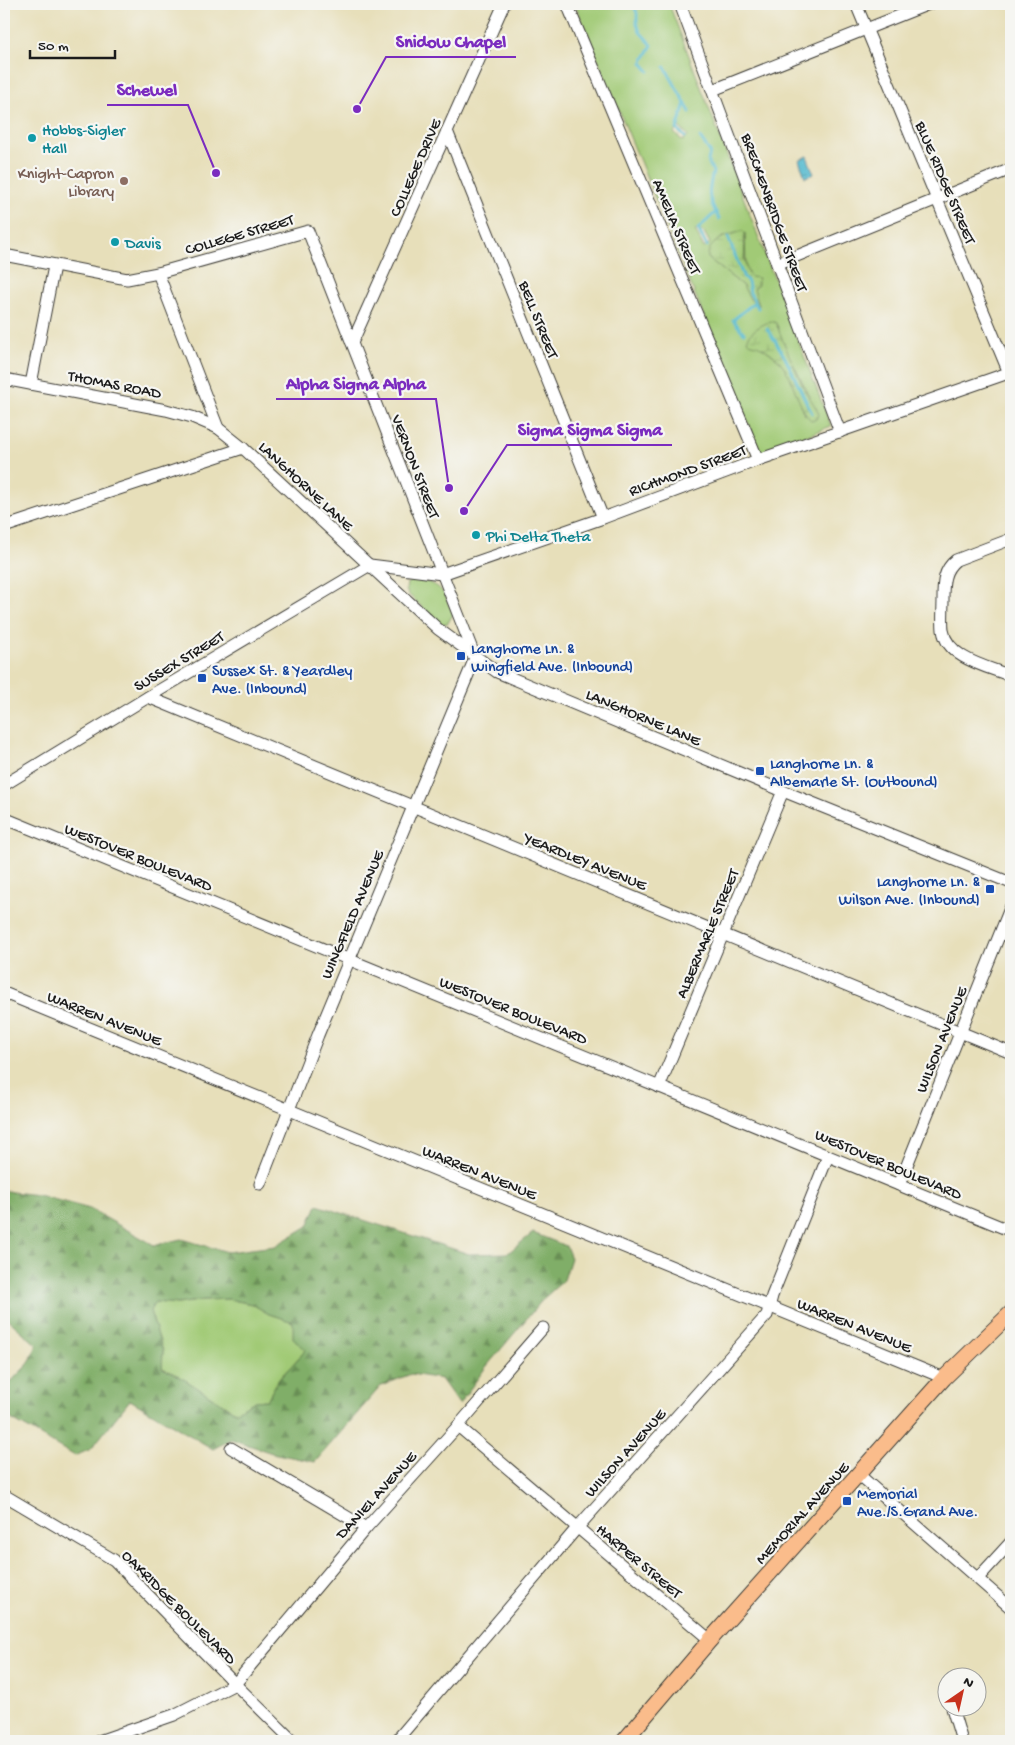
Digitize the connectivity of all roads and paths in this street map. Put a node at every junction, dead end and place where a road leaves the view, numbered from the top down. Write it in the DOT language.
graph roads {
  1 [pos="504,4"];
  2 [pos="567,4"];
  3 [pos="680,4"];
  4 [pos="856,4"];
  5 [pos="929,4"];
  6 [pos="866,28"];
  7 [pos="713,90"];
  8 [pos="447,132"];
  9 [pos="1011,169"];
  10 [pos="937,199"];
  11 [pos="308,231"];
  12 [pos="4,255"];
  13 [pos="777,264"];
  14 [pos="54,266"];
  15 [pos="158,273"];
  16 [pos="352,343"];
  17 [pos="1010,372"];
  18 [pos="4,378"];
  19 [pos="31,384"];
  20 [pos="218,428"];
  21 [pos="840,432"];
  22 [pos="243,448"];
  23 [pos="758,460"];
  24 [pos="603,518"];
  25 [pos="4,527"];
  26 [pos="1011,539"];
  27 [pos="370,565"];
  28 [pos="442,574"];
  29 [pos="475,658"];
  30 [pos="1011,676"];
  31 [pos="148,697"];
  32 [pos="4,785"];
  33 [pos="783,791"];
  34 [pos="413,806"];
  35 [pos="4,818"];
  36 [pos="1011,883"];
  37 [pos="1011,906"];
  38 [pos="724,934"];
  39 [pos="350,960"];
  40 [pos="4,993"];
  41 [pos="960,1032"];
  42 [pos="1011,1053"];
  43 [pos="658,1087"];
  44 [pos="288,1110"];
  45 [pos="828,1156"];
  46 [pos="260,1184"];
  47 [pos="899,1185"];
  48 [pos="1011,1231"];
  49 [pos="769,1307"];
  50 [pos="1011,1313"];
  51 [pos="543,1328"];
  52 [pos="944,1378"];
  53 [pos="458,1426"];
  54 [pos="231,1448"];
  55 [pos="858,1475"];
  56 [pos="4,1495"];
  57 [pos="366,1528"];
  58 [pos="577,1528"];
  59 [pos="1011,1542"];
  60 [pos="978,1578"];
  61 [pos="1011,1608"];
  62 [pos="710,1640"];
  63 [pos="235,1684"];
  64 [pos="955,1718"];
  65 [pos="142,1726"];
  66 [pos="99,1741"];
  67 [pos="131,1741"];
  68 [pos="293,1741"];
  69 [pos="396,1741"];
  70 [pos="624,1741"];
  71 [pos="962,1741"];
  1 -- 8 [label="street, COLLEGE DRIVE"];
  2 -- 23 [label="street, AMELIA STREET"];
  3 -- 7 [label="street, BRECKENBRIDGE STREET"];
  4 -- 6 [label="street, BLUE RIDGE STREET"];
  5 -- 6 [label="street"];
  6 -- 7 [label="street"];
  6 -- 10 [label="street, BLUE RIDGE STREET"];
  7 -- 13 [label="street, BRECKENBRIDGE STREET"];
  8 -- 16 [label="street, COLLEGE DRIVE"];
  8 -- 24 [label="street, BELL STREET"];
  9 -- 10 [label="street"];
  10 -- 13 [label="street"];
  10 -- 17 [label="street, BLUE RIDGE STREET"];
  11 -- 15 [label="street, COLLEGE STREET"];
  11 -- 16 [label="street, VERNON STREET"];
  12 -- 14 [label="street, COLLEGE STREET"];
  13 -- 21 [label="street, BRECKENBRIDGE STREET"];
  14 -- 15 [label="street, COLLEGE STREET"];
  14 -- 19 [label="street"];
  15 -- 20 [label="street"];
  16 -- 28 [label="street, VERNON STREET"];
  17 -- 21 [label="street, RICHMOND STREET"];
  18 -- 19 [label="street, THOMAS ROAD"];
  19 -- 20 [label="street, THOMAS ROAD"];
  20 -- 22 [label="street, LANGHORNE LANE"];
  21 -- 23 [label="street, RICHMOND STREET"];
  22 -- 25 [label="street"];
  22 -- 27 [label="street, LANGHORNE LANE"];
  23 -- 24 [label="street, RICHMOND STREET"];
  24 -- 28 [label="street, RICHMOND STREET"];
  26 -- 30 [label="street"];
  27 -- 28 [label="street, RICHMOND STREET"];
  27 -- 29 [label="street, LANGHORNE LANE"];
  27 -- 31 [label="street, SUSSEX STREET"];
  28 -- 29 [label="street, VERNON STREET"];
  29 -- 33 [label="street, LANGHORNE LANE"];
  29 -- 34 [label="street, WINGFIELD AVENUE"];
  31 -- 32 [label="street, SUSSEX STREET"];
  31 -- 34 [label="street, YEARDLEY AVENUE"];
  33 -- 36 [label="street, LANGHORNE LANE"];
  33 -- 38 [label="street, ALBERMARLE STREET"];
  34 -- 38 [label="street, YEARDLEY AVENUE"];
  34 -- 39 [label="street, WINGFIELD AVENUE"];
  35 -- 39 [label="street, WESTOVER BOULEVARD"];
  37 -- 41 [label="street, WILSON AVENUE"];
  38 -- 41 [label="street, YEARDLEY AVENUE"];
  38 -- 43 [label="street, ALBERMARLE STREET"];
  39 -- 43 [label="street, WESTOVER BOULEVARD"];
  39 -- 44 [label="street, WINGFIELD AVENUE"];
  40 -- 44 [label="street, WARREN AVENUE"];
  41 -- 42 [label="street, YEARDLEY AVENUE"];
  41 -- 47 [label="street, WILSON AVENUE"];
  43 -- 45 [label="street, WESTOVER BOULEVARD"];
  44 -- 46 [label="street, WINGFIELD AVENUE"];
  44 -- 49 [label="street, WARREN AVENUE"];
  45 -- 47 [label="street, WESTOVER BOULEVARD"];
  45 -- 49 [label="street, WILSON AVENUE"];
  47 -- 48 [label="street, WESTOVER BOULEVARD"];
  49 -- 52 [label="street, WARREN AVENUE"];
  49 -- 58 [label="street, WILSON AVENUE"];
  50 -- 52 [label="main road, MEMORIAL AVENUE"];
  51 -- 53 [label="street, DANIEL AVENUE"];
  52 -- 55 [label="main road, MEMORIAL AVENUE"];
  53 -- 57 [label="street, DANIEL AVENUE"];
  53 -- 58 [label="street, HARPER STREET"];
  54 -- 57 [label="street"];
  55 -- 60 [label="street"];
  55 -- 62 [label="main road, MEMORIAL AVENUE"];
  56 -- 63 [label="street, OAKRIDGE BOULEVARD"];
  57 -- 63 [label="street, DANIEL AVENUE"];
  58 -- 62 [label="street, HARPER STREET"];
  58 -- 69 [label="street, WILSON AVENUE"];
  59 -- 60 [label="street"];
  60 -- 61 [label="street"];
  62 -- 70 [label="main road, MEMORIAL AVENUE"];
  63 -- 65 [label="street"];
  63 -- 68 [label="street, OAKRIDGE BOULEVARD"];
  64 -- 71 [label="street"];
  65 -- 66 [label="street"];
  65 -- 67 [label="street"];
}
